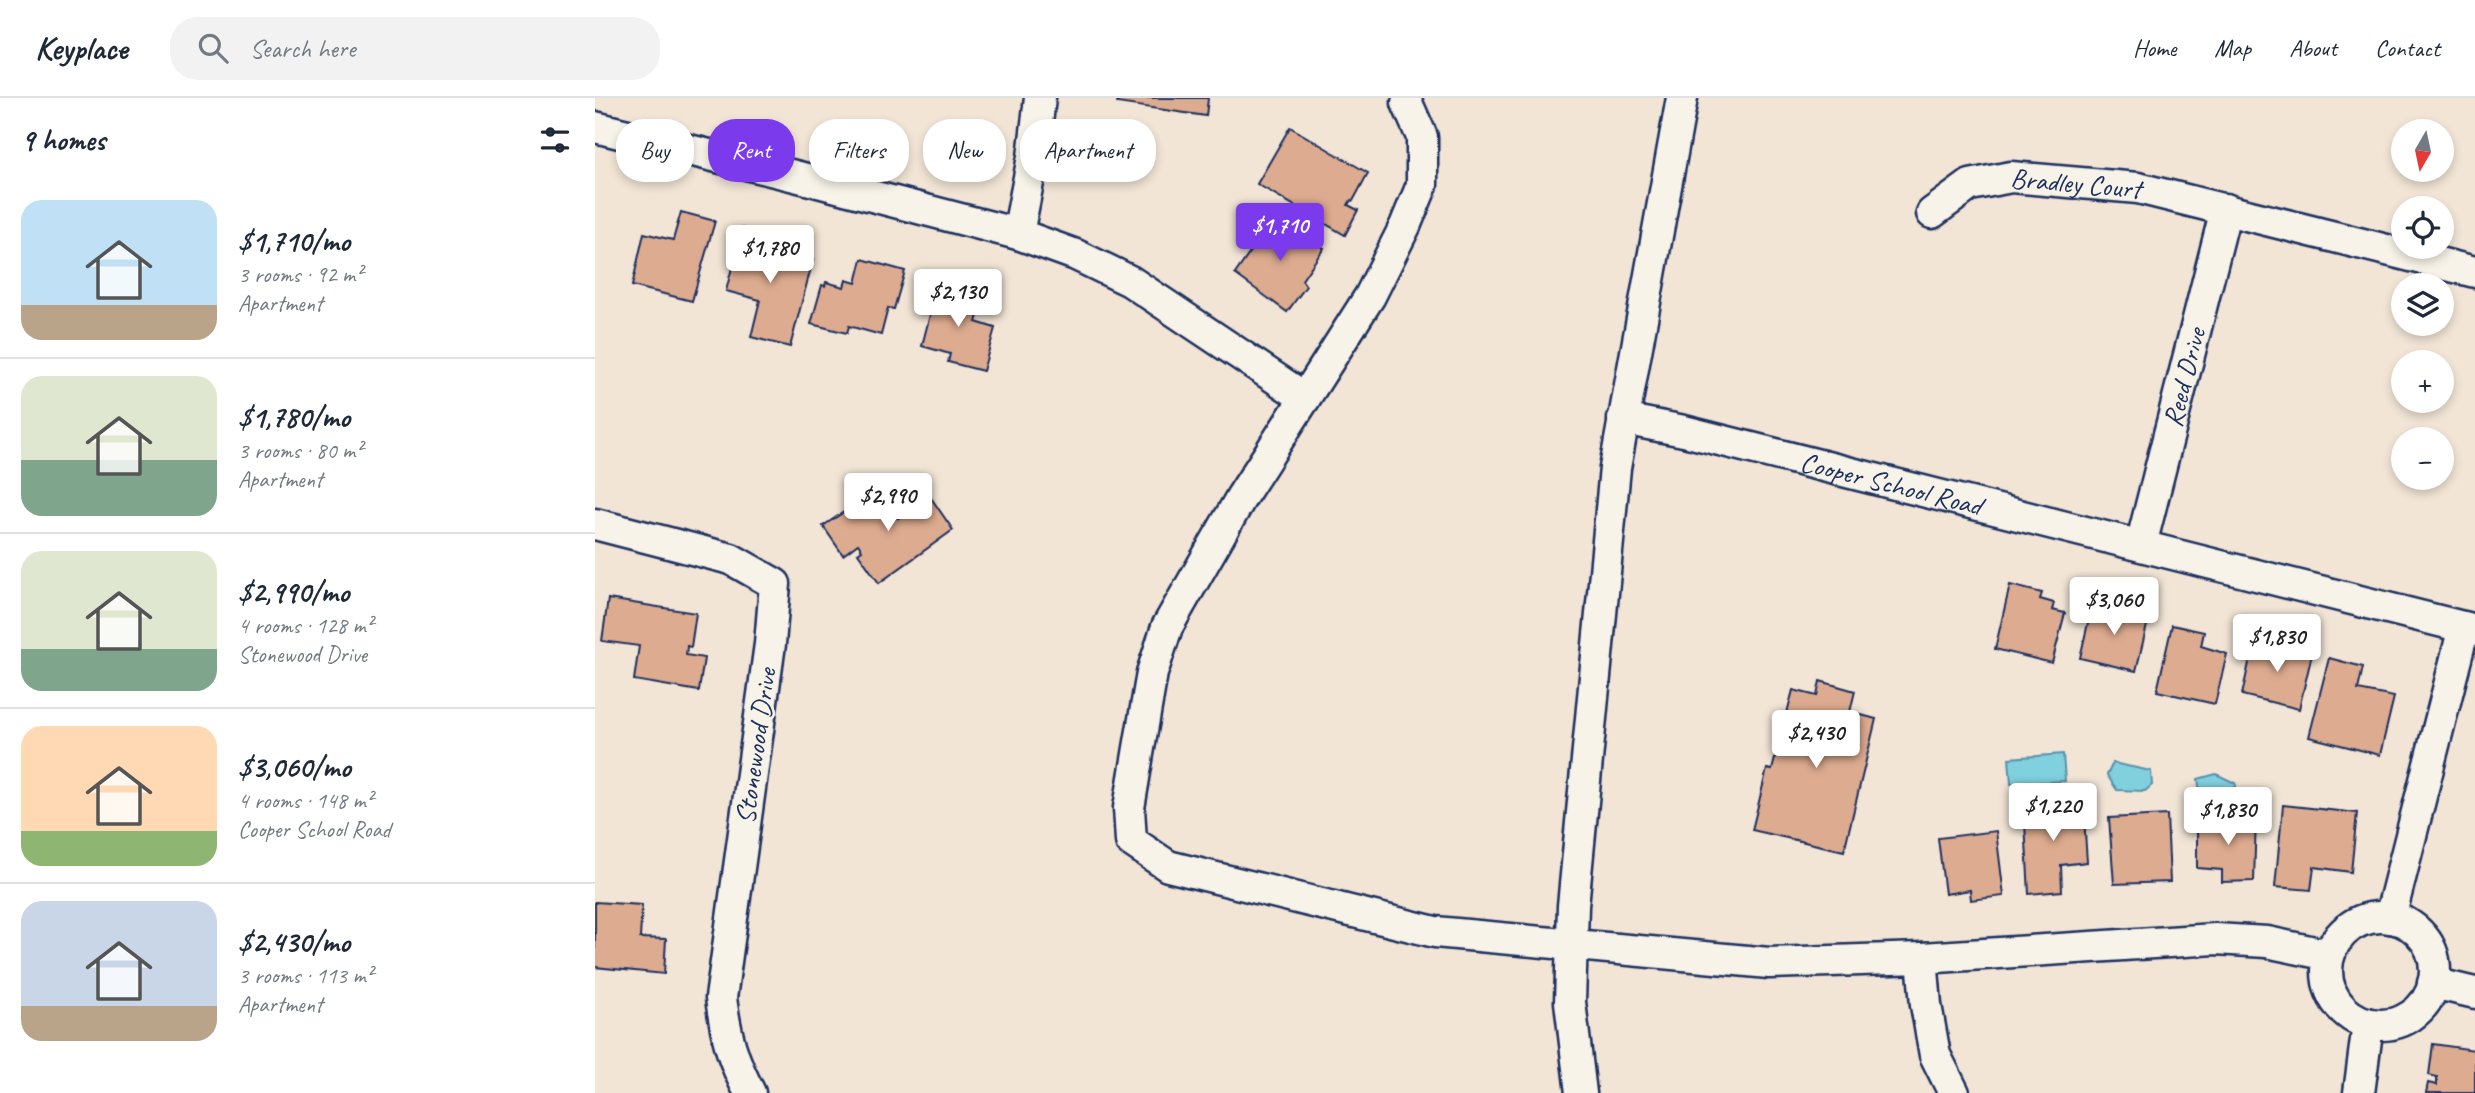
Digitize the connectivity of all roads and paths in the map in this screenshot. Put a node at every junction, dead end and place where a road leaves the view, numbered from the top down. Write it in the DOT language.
graph roads {
  1 [pos="1040,98"];
  2 [pos="1682,98"];
  3 [pos="1407,103"];
  4 [pos="595,127"];
  5 [pos="2226,209"];
  6 [pos="1932,213"];
  7 [pos="1018,234"];
  8 [pos="2475,272"];
  9 [pos="1305,398"];
  10 [pos="1623,419"];
  11 [pos="595,524"];
  12 [pos="2141,545"];
  13 [pos="2470,628"];
  14 [pos="2390,918"];
  15 [pos="1571,946"];
  16 [pos="2329,955"];
  17 [pos="1922,958"];
  18 [pos="2433,983"];
  19 [pos="2475,993"];
  20 [pos="2368,1024"];
  21 [pos="750,1093"];
  22 [pos="1581,1093"];
  23 [pos="1954,1093"];
  24 [pos="2359,1093"];
  1 -- 7 [label="street"];
  2 -- 10 [label="street"];
  3 -- 9 [label="street"];
  4 -- 7 [label="street"];
  5 -- 6 [label="street, Bradley Court"];
  5 -- 8 [label="street, Bradley Court"];
  5 -- 12 [label="street, Reed Drive"];
  7 -- 9 [label="street"];
  9 -- 15 [label="street"];
  10 -- 12 [label="street, Cooper School Road"];
  10 -- 15 [label="street"];
  11 -- 21 [label="street, Stonewood Drive"];
  12 -- 13 [label="street, Cooper School Road"];
  13 -- 14 [label="street"];
  14 -- 16 [label="street"];
  14 -- 18 [label="street"];
  15 -- 17 [label="street"];
  15 -- 22 [label="street"];
  16 -- 17 [label="street"];
  16 -- 20 [label="street"];
  17 -- 23 [label="street"];
  18 -- 19 [label="street"];
  18 -- 20 [label="street"];
  20 -- 24 [label="street"];
}
